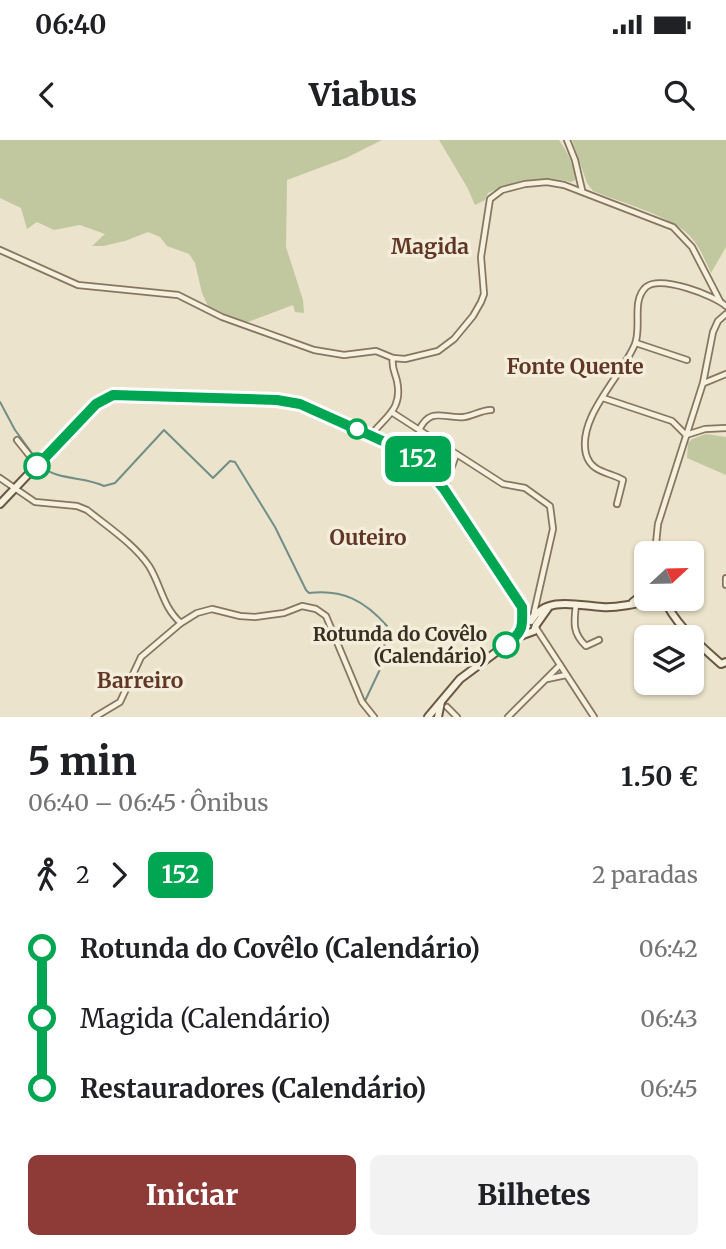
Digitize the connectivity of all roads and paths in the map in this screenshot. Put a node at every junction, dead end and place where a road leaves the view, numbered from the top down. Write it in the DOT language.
graph roads {
  1 [pos="566,140"];
  2 [pos="582,191"];
  3 [pos="0,250"];
  4 [pos="720,301"];
  5 [pos="726,306"];
  6 [pos="726,314"];
  7 [pos="636,343"];
  8 [pos="393,358"];
  9 [pos="687,360"];
  10 [pos="726,374"];
  11 [pos="703,383"];
  12 [pos="603,398"];
  13 [pos="491,410"];
  14 [pos="393,413"];
  15 [pos="726,428"];
  16 [pos="419,430"];
  17 [pos="371,435"];
  18 [pos="686,435"];
  19 [pos="17,440"];
  20 [pos="456,455"];
  21 [pos="37,466"];
  22 [pos="0,478"];
  23 [pos="17,488"];
  24 [pos="444,489"];
  25 [pos="617,503"];
  26 [pos="0,504"];
  27 [pos="656,541"];
  28 [pos="726,578"];
  29 [pos="726,585"];
  30 [pos="633,603"];
  31 [pos="576,604"];
  32 [pos="548,608"];
  33 [pos="523,610"];
  34 [pos="672,611"];
  35 [pos="181,623"];
  36 [pos="531,623"];
  37 [pos="599,640"];
  38 [pos="724,665"];
  39 [pos="560,666"];
  40 [pos="566,675"];
  41 [pos="546,679"];
  42 [pos="442,699"];
  43 [pos="447,707"];
  44 [pos="95,717"];
  45 [pos="374,717"];
  46 [pos="428,717"];
  47 [pos="438,717"];
  48 [pos="457,717"];
  49 [pos="508,717"];
  50 [pos="594,717"];
  1 -- 2 [label="street"];
  2 -- 4 [label="street"];
  2 -- 8 [label="street"];
  3 -- 8 [label="street"];
  4 -- 5 [label="street"];
  4 -- 7 [label="street"];
  6 -- 11 [label="street"];
  7 -- 9 [label="street"];
  7 -- 12 [label="street"];
  8 -- 14 [label="street"];
  10 -- 11 [label="street"];
  11 -- 18 [label="street"];
  12 -- 18 [label="street"];
  12 -- 25 [label="street"];
  13 -- 16 [label="street"];
  14 -- 16 [label="street"];
  14 -- 17 [label="street"];
  15 -- 18 [label="street"];
  16 -- 20 [label="street"];
  17 -- 21 [label="street"];
  17 -- 24 [label="street"];
  18 -- 27 [label="street"];
  19 -- 21 [label="street"];
  20 -- 24 [label="street"];
  20 -- 36 [label="street"];
  21 -- 23 [label="street"];
  22 -- 23 [label="street"];
  23 -- 26 [label="street"];
  23 -- 35 [label="street"];
  24 -- 33 [label="street"];
  28 -- 29 [label="street"];
  30 -- 31 [label="street"];
  31 -- 32 [label="street"];
  31 -- 37 [label="street"];
  32 -- 36 [label="street"];
  32 -- 36 [label="street"];
  33 -- 36 [label="street"];
  33 -- 36 [label="street"];
  34 -- 38 [label="street"];
  35 -- 44 [label="street"];
  35 -- 45 [label="street"];
  36 -- 39 [label="street"];
  36 -- 42 [label="street"];
  39 -- 40 [label="street"];
  39 -- 41 [label="street"];
  40 -- 41 [label="street"];
  40 -- 50 [label="street"];
  41 -- 49 [label="street"];
  42 -- 46 [label="street"];
  42 -- 47 [label="street"];
  43 -- 48 [label="street"];
}
